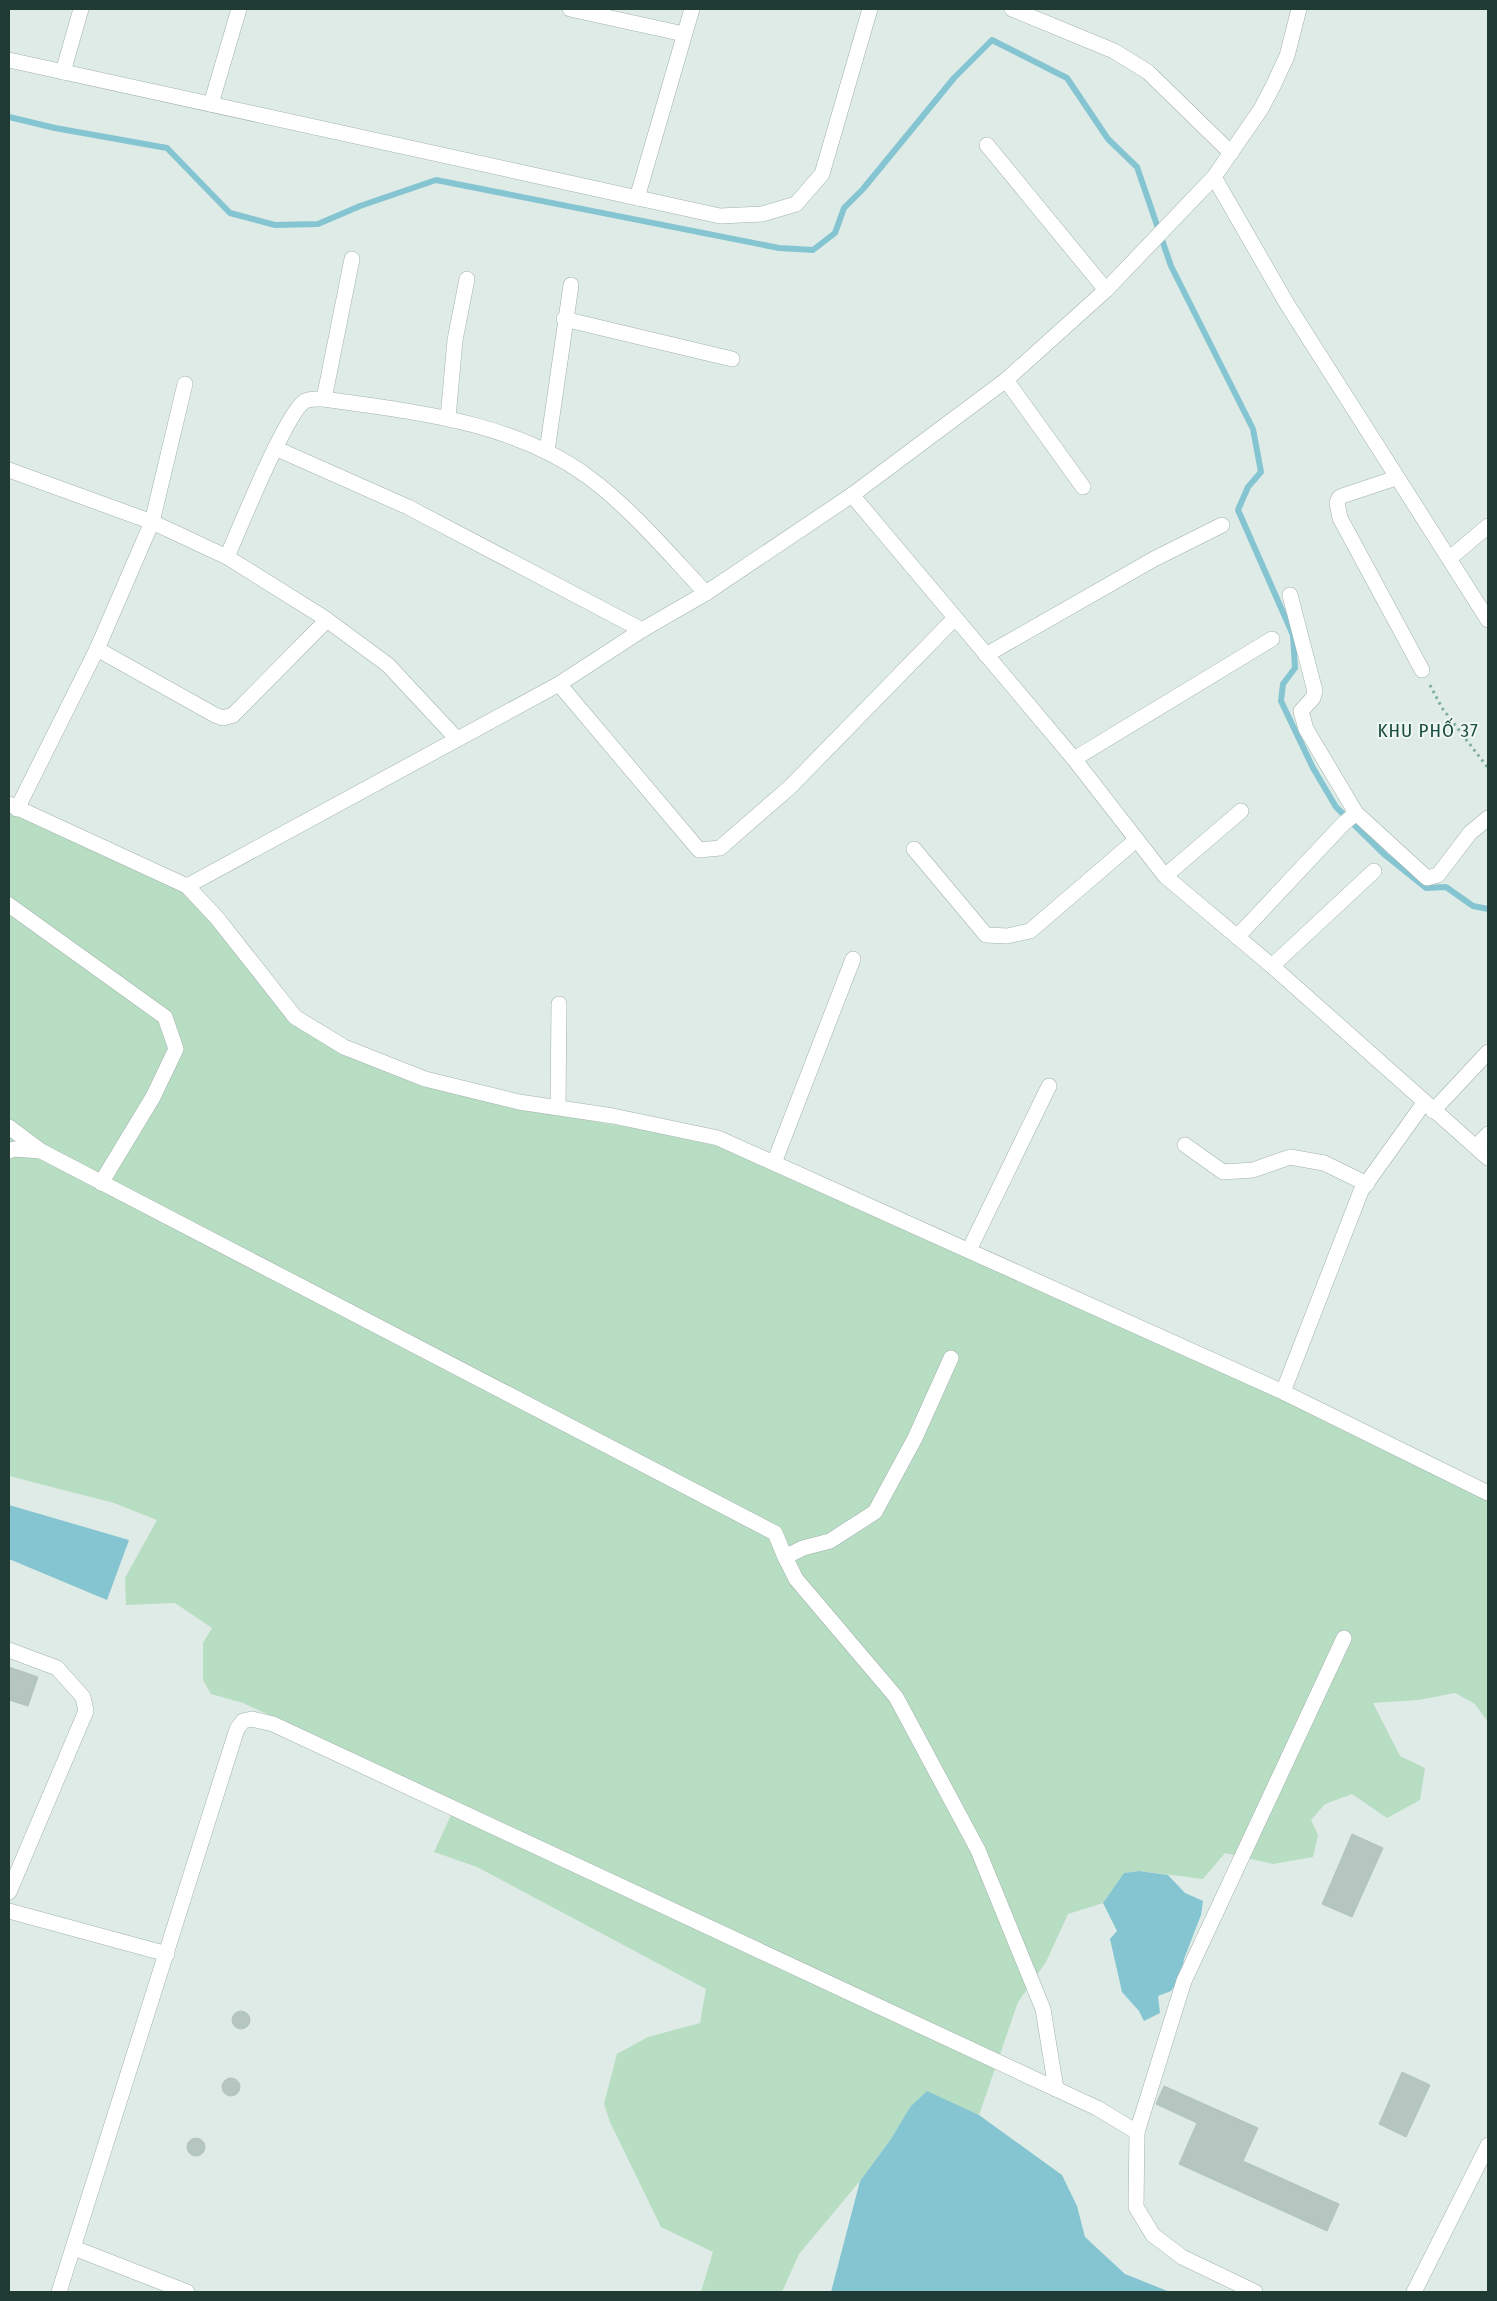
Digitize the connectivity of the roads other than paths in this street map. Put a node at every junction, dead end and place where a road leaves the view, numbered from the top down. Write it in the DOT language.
graph roads {
  1 [pos="81,9"];
  2 [pos="239,9"];
  3 [pos="570,9"];
  4 [pos="692,9"];
  5 [pos="870,9"];
  6 [pos="1012,9"];
  7 [pos="1299,9"];
  8 [pos="684,34"];
  9 [pos="9,60"];
  10 [pos="63,72"];
  11 [pos="211,104"];
  12 [pos="987,145"];
  13 [pos="1231,154"];
  14 [pos="1214,177"];
  15 [pos="637,198"];
  16 [pos="352,259"];
  17 [pos="467,279"];
  18 [pos="571,284"];
  19 [pos="1106,290"];
  20 [pos="564,320"];
  21 [pos="732,359"];
  22 [pos="1006,380"];
  23 [pos="185,384"];
  24 [pos="324,399"];
  25 [pos="448,418"];
  26 [pos="275,448"];
  27 [pos="547,451"];
  28 [pos="9,470"];
  29 [pos="1396,478"];
  30 [pos="1083,487"];
  31 [pos="852,495"];
  32 [pos="152,522"];
  33 [pos="1222,525"];
  34 [pos="1488,526"];
  35 [pos="227,557"];
  36 [pos="1450,558"];
  37 [pos="706,593"];
  38 [pos="1290,595"];
  39 [pos="955,618"];
  40 [pos="327,620"];
  41 [pos="1488,620"];
  42 [pos="642,630"];
  43 [pos="1272,639"];
  44 [pos="97,649"];
  45 [pos="986,655"];
  46 [pos="1422,670"];
  47 [pos="558,684"];
  48 [pos="457,739"];
  49 [pos="1074,759"];
  50 [pos="13,806"];
  51 [pos="1240,811"];
  52 [pos="1356,813"];
  53 [pos="1488,818"];
  54 [pos="1136,840"];
  55 [pos="914,849"];
  56 [pos="1374,871"];
  57 [pos="1165,876"];
  58 [pos="186,886"];
  59 [pos="9,905"];
  60 [pos="1236,938"];
  61 [pos="853,959"];
  62 [pos="1272,966"];
  63 [pos="559,1004"];
  64 [pos="1488,1052"];
  65 [pos="1048,1086"];
  66 [pos="1429,1107"];
  67 [pos="558,1108"];
  68 [pos="9,1127"];
  69 [pos="1488,1134"];
  70 [pos="1184,1145"];
  71 [pos="1476,1147"];
  72 [pos="9,1151"];
  73 [pos="41,1151"];
  74 [pos="1488,1158"];
  75 [pos="774,1164"];
  76 [pos="101,1183"];
  77 [pos="1367,1184"];
  78 [pos="969,1250"];
  79 [pos="952,1358"];
  80 [pos="1283,1392"];
  81 [pos="1488,1493"];
  82 [pos="785,1557"];
  83 [pos="1344,1638"];
  84 [pos="9,1650"];
  85 [pos="9,1892"];
  86 [pos="9,1911"];
  87 [pos="167,1954"];
  88 [pos="1056,2089"];
  89 [pos="1137,2132"];
  90 [pos="1488,2145"];
  91 [pos="74,2248"];
  92 [pos="60,2292"];
  93 [pos="187,2292"];
  94 [pos="1255,2292"];
  95 [pos="1414,2292"];
  1 -- 10 [label="street"];
  2 -- 11 [label="street"];
  3 -- 8 [label="street"];
  4 -- 8 [label="street"];
  5 -- 15 [label="street"];
  6 -- 13 [label="street"];
  7 -- 13 [label="street"];
  8 -- 15 [label="street"];
  9 -- 10 [label="street"];
  10 -- 11 [label="street"];
  11 -- 15 [label="street"];
  12 -- 19 [label="street"];
  13 -- 14 [label="street"];
  14 -- 19 [label="street"];
  14 -- 29 [label="street"];
  16 -- 24 [label="street"];
  17 -- 25 [label="street"];
  18 -- 20 [label="street"];
  19 -- 22 [label="street"];
  20 -- 21 [label="street"];
  20 -- 27 [label="street"];
  22 -- 30 [label="street"];
  22 -- 31 [label="street"];
  23 -- 32 [label="street"];
  24 -- 25 [label="street"];
  24 -- 26 [label="street"];
  25 -- 27 [label="street"];
  26 -- 35 [label="street"];
  26 -- 42 [label="street"];
  27 -- 37 [label="street"];
  28 -- 32 [label="street"];
  29 -- 36 [label="street"];
  29 -- 46 [label="street"];
  31 -- 37 [label="street"];
  31 -- 39 [label="street"];
  32 -- 35 [label="street"];
  32 -- 44 [label="street"];
  33 -- 45 [label="street"];
  34 -- 36 [label="street"];
  35 -- 40 [label="street"];
  36 -- 41 [label="street"];
  37 -- 42 [label="street"];
  38 -- 52 [label="street"];
  39 -- 45 [label="street"];
  39 -- 47 [label="street"];
  40 -- 44 [label="street"];
  40 -- 48 [label="street"];
  42 -- 47 [label="street"];
  43 -- 49 [label="street"];
  44 -- 50 [label="street"];
  45 -- 49 [label="street"];
  47 -- 48 [label="street"];
  48 -- 58 [label="street"];
  49 -- 54 [label="street"];
  50 -- 58 [label="street"];
  51 -- 57 [label="street"];
  52 -- 53 [label="street"];
  52 -- 60 [label="street"];
  54 -- 55 [label="street"];
  54 -- 57 [label="street"];
  56 -- 62 [label="street"];
  57 -- 60 [label="street"];
  58 -- 67 [label="street"];
  59 -- 76 [label="street"];
  60 -- 62 [label="street"];
  61 -- 75 [label="street"];
  62 -- 66 [label="street"];
  63 -- 67 [label="street"];
  64 -- 66 [label="street"];
  65 -- 78 [label="street"];
  66 -- 71 [label="street"];
  66 -- 77 [label="street"];
  67 -- 75 [label="street"];
  68 -- 73 [label="street"];
  69 -- 71 [label="street"];
  70 -- 77 [label="street"];
  71 -- 74 [label="street"];
  72 -- 73 [label="street"];
  73 -- 76 [label="street"];
  75 -- 78 [label="street"];
  76 -- 82 [label="street"];
  77 -- 80 [label="street"];
  78 -- 80 [label="street"];
  79 -- 82 [label="street"];
  80 -- 81 [label="street"];
  82 -- 88 [label="street"];
  83 -- 89 [label="street"];
  84 -- 85 [label="street"];
  86 -- 87 [label="street"];
  87 -- 88 [label="street"];
  87 -- 91 [label="street"];
  88 -- 89 [label="street"];
  89 -- 94 [label="street"];
  90 -- 95 [label="street"];
  91 -- 92 [label="street"];
  91 -- 93 [label="street"];
}
